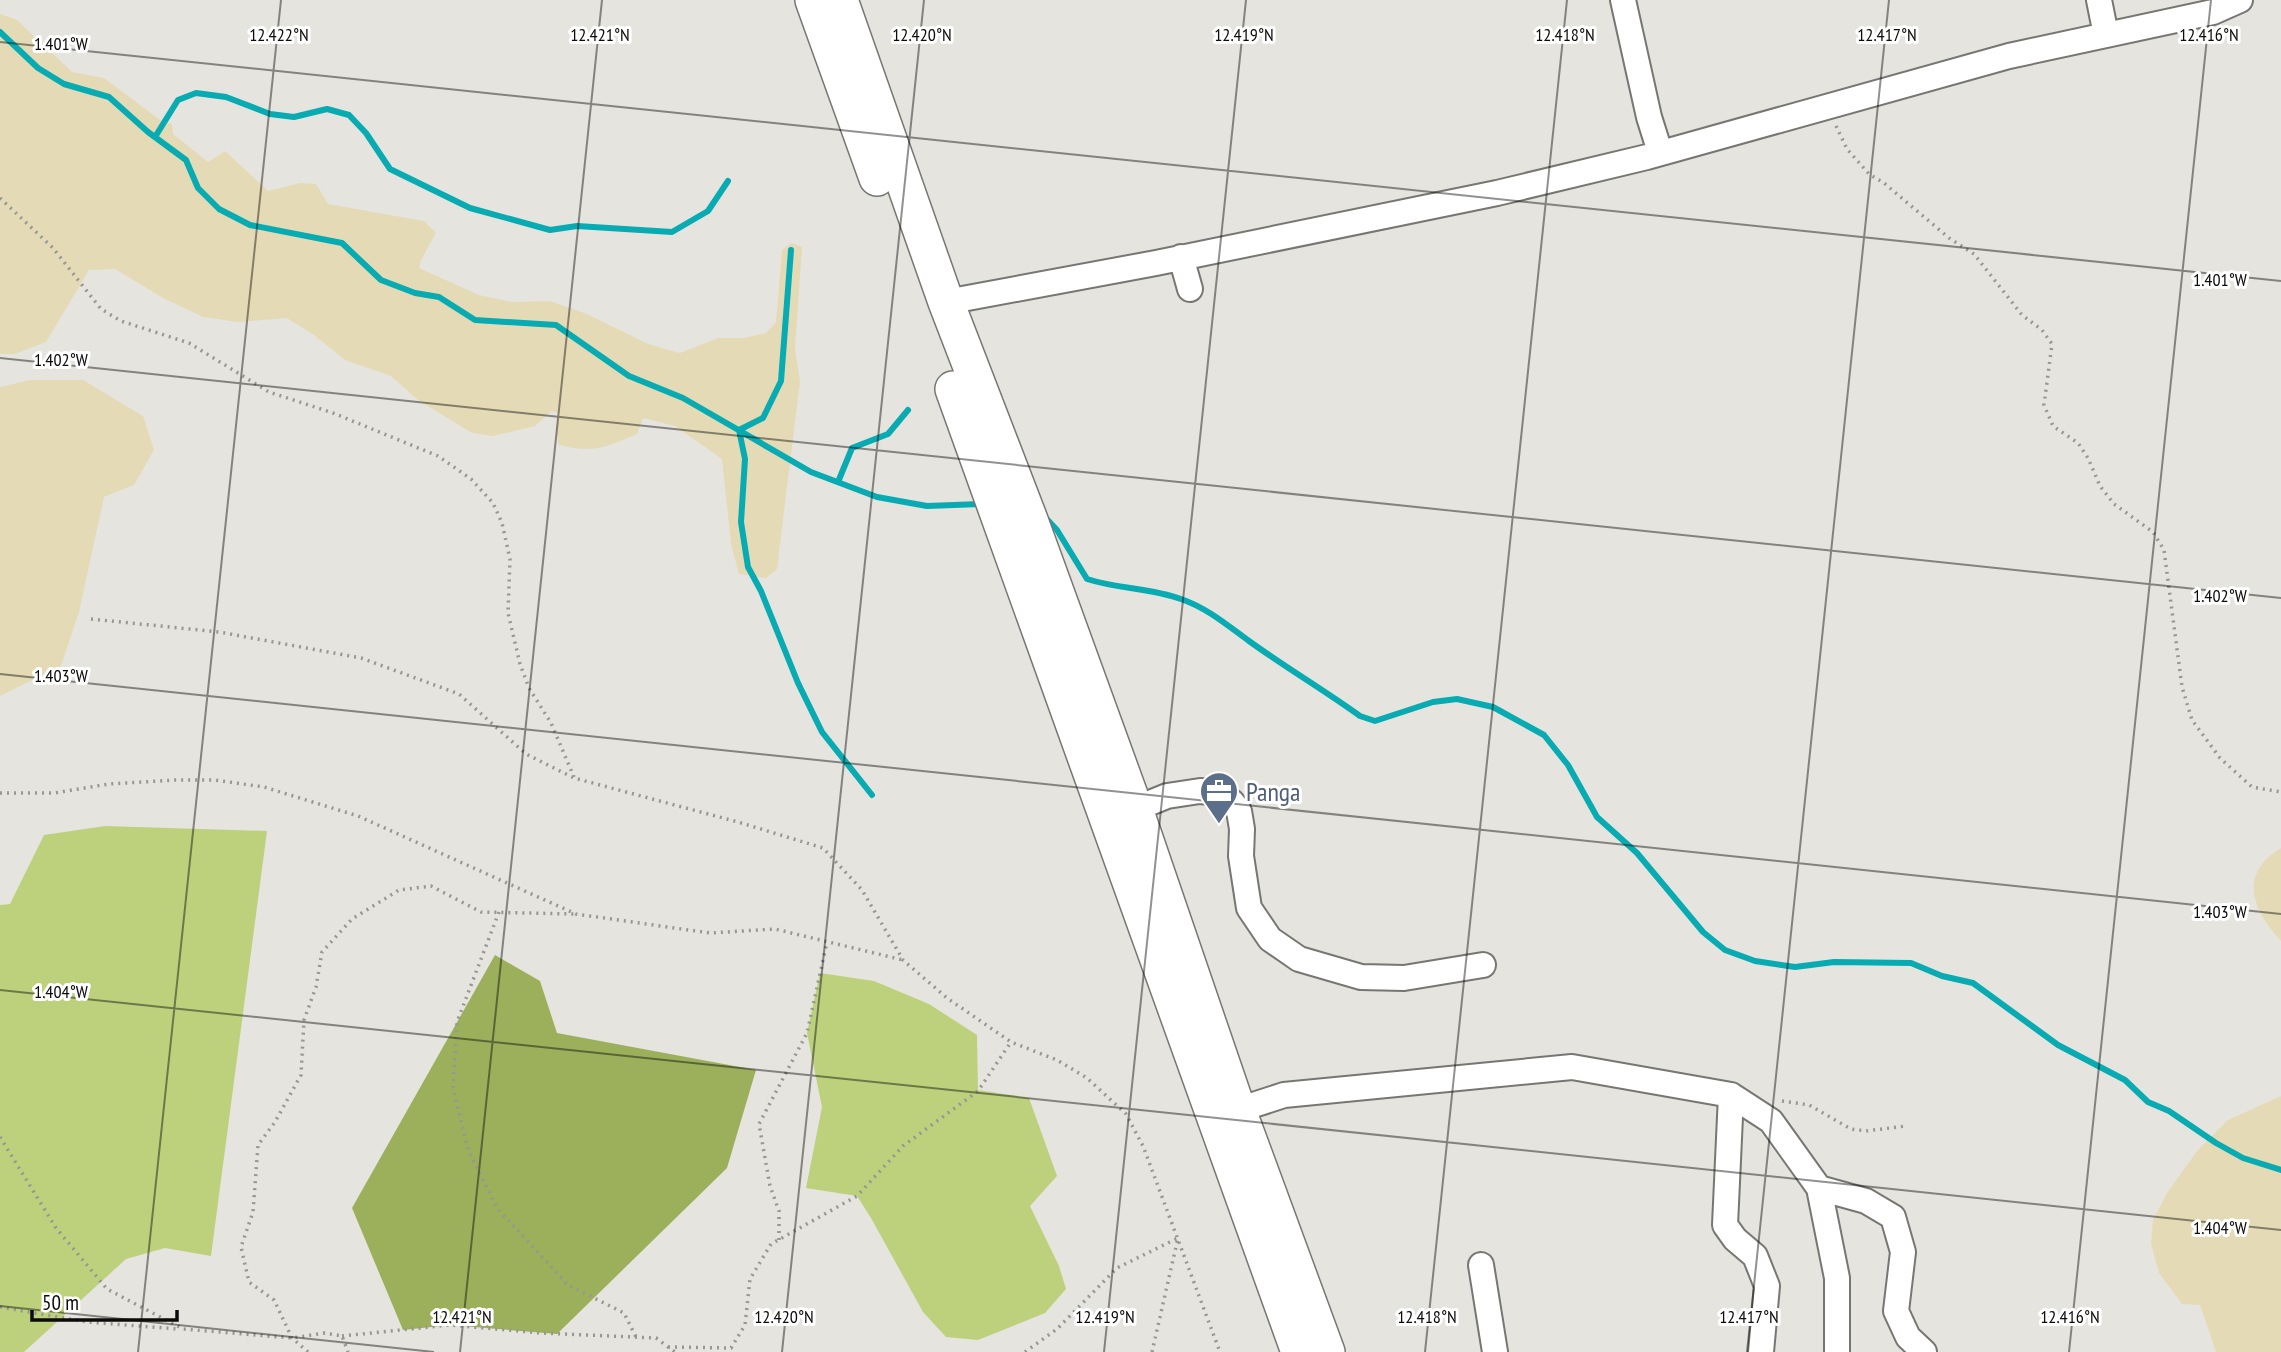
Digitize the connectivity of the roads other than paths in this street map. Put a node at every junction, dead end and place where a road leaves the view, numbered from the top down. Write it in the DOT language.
graph roads {
  1 [pos="813,0"];
  2 [pos="840,0"];
  3 [pos="1623,0"];
  4 [pos="2099,0"];
  5 [pos="2239,0"];
  6 [pos="2106,35"];
  7 [pos="1660,152"];
  8 [pos="1181,257"];
  9 [pos="1189,289"];
  10 [pos="946,302"];
  11 [pos="1135,809"];
  12 [pos="1483,965"];
  13 [pos="1731,1095"];
  14 [pos="1238,1110"];
  15 [pos="1819,1188"];
  16 [pos="1481,1265"];
  17 [pos="1300,1352"];
  18 [pos="1327,1352"];
  19 [pos="1495,1352"];
  20 [pos="1761,1352"];
  21 [pos="1837,1352"];
  22 [pos="1924,1352"];
  1 -- 17 [label="highway"];
  2 -- 10 [label="highway"];
  3 -- 7 [label="street"];
  4 -- 6 [label="street"];
  5 -- 6 [label="street"];
  6 -- 7 [label="street"];
  7 -- 8 [label="street"];
  8 -- 9 [label="street"];
  8 -- 10 [label="street"];
  10 -- 11 [label="highway"];
  11 -- 12 [label="street"];
  11 -- 14 [label="highway"];
  13 -- 14 [label="street"];
  13 -- 15 [label="street"];
  13 -- 20 [label="street"];
  14 -- 18 [label="highway"];
  15 -- 21 [label="street"];
  15 -- 22 [label="street"];
  16 -- 19 [label="street"];
}
